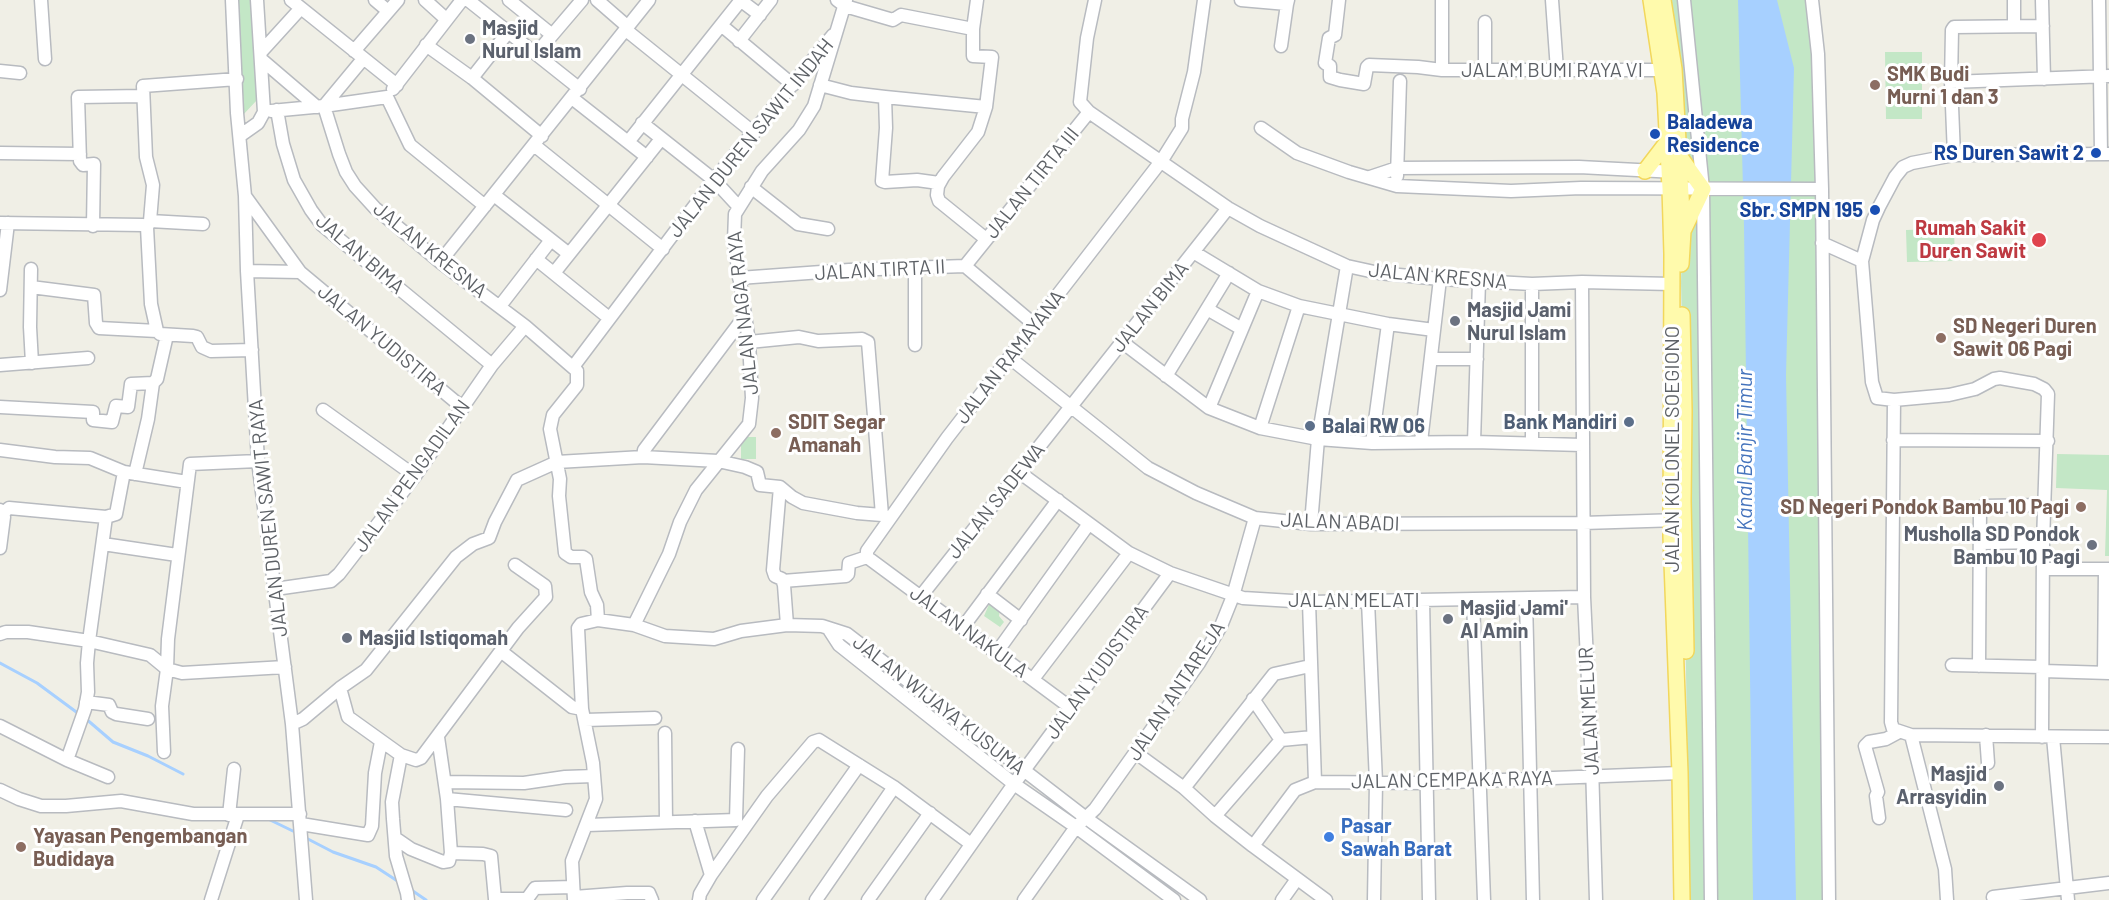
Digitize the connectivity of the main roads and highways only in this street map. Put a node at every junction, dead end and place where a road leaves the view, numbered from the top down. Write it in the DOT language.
graph roads {
  1 [pos="1651,0"];
  2 [pos="1663,0"];
  3 [pos="1668,141"];
  4 [pos="1678,154"];
  5 [pos="1645,171"];
  6 [pos="1675,171"];
  7 [pos="1676,188"];
  8 [pos="1683,231"];
  9 [pos="1677,520"];
  10 [pos="1682,900"];
  11 [pos="1690,900"];
  1 -- 3 [label="main road, JALAN KOLONEL SOEGIONO"];
  2 -- 4 [label="main road, JALAN KOLONEL SOEGIONO"];
  3 -- 5 [label="main road"];
  3 -- 6 [label="main road, JALAN KOLONEL SOEGIONO"];
  4 -- 6 [label="main road, JALAN KOLONEL SOEGIONO"];
  4 -- 8 [label="main road"];
  6 -- 7 [label="main road, JALAN KOLONEL SOEGIONO"];
  7 -- 8 [label="main road, JALAN KOLONEL SOEGIONO"];
  7 -- 9 [label="main road, JALAN KOLONEL SOEGIONO"];
  8 -- 9 [label="main road, JALAN KOLONEL SOEGIONO"];
  9 -- 10 [label="main road, JALAN KOLONEL SOEGIONO"];
  9 -- 11 [label="main road, JALAN KOLONEL SOEGIONO"];
}
